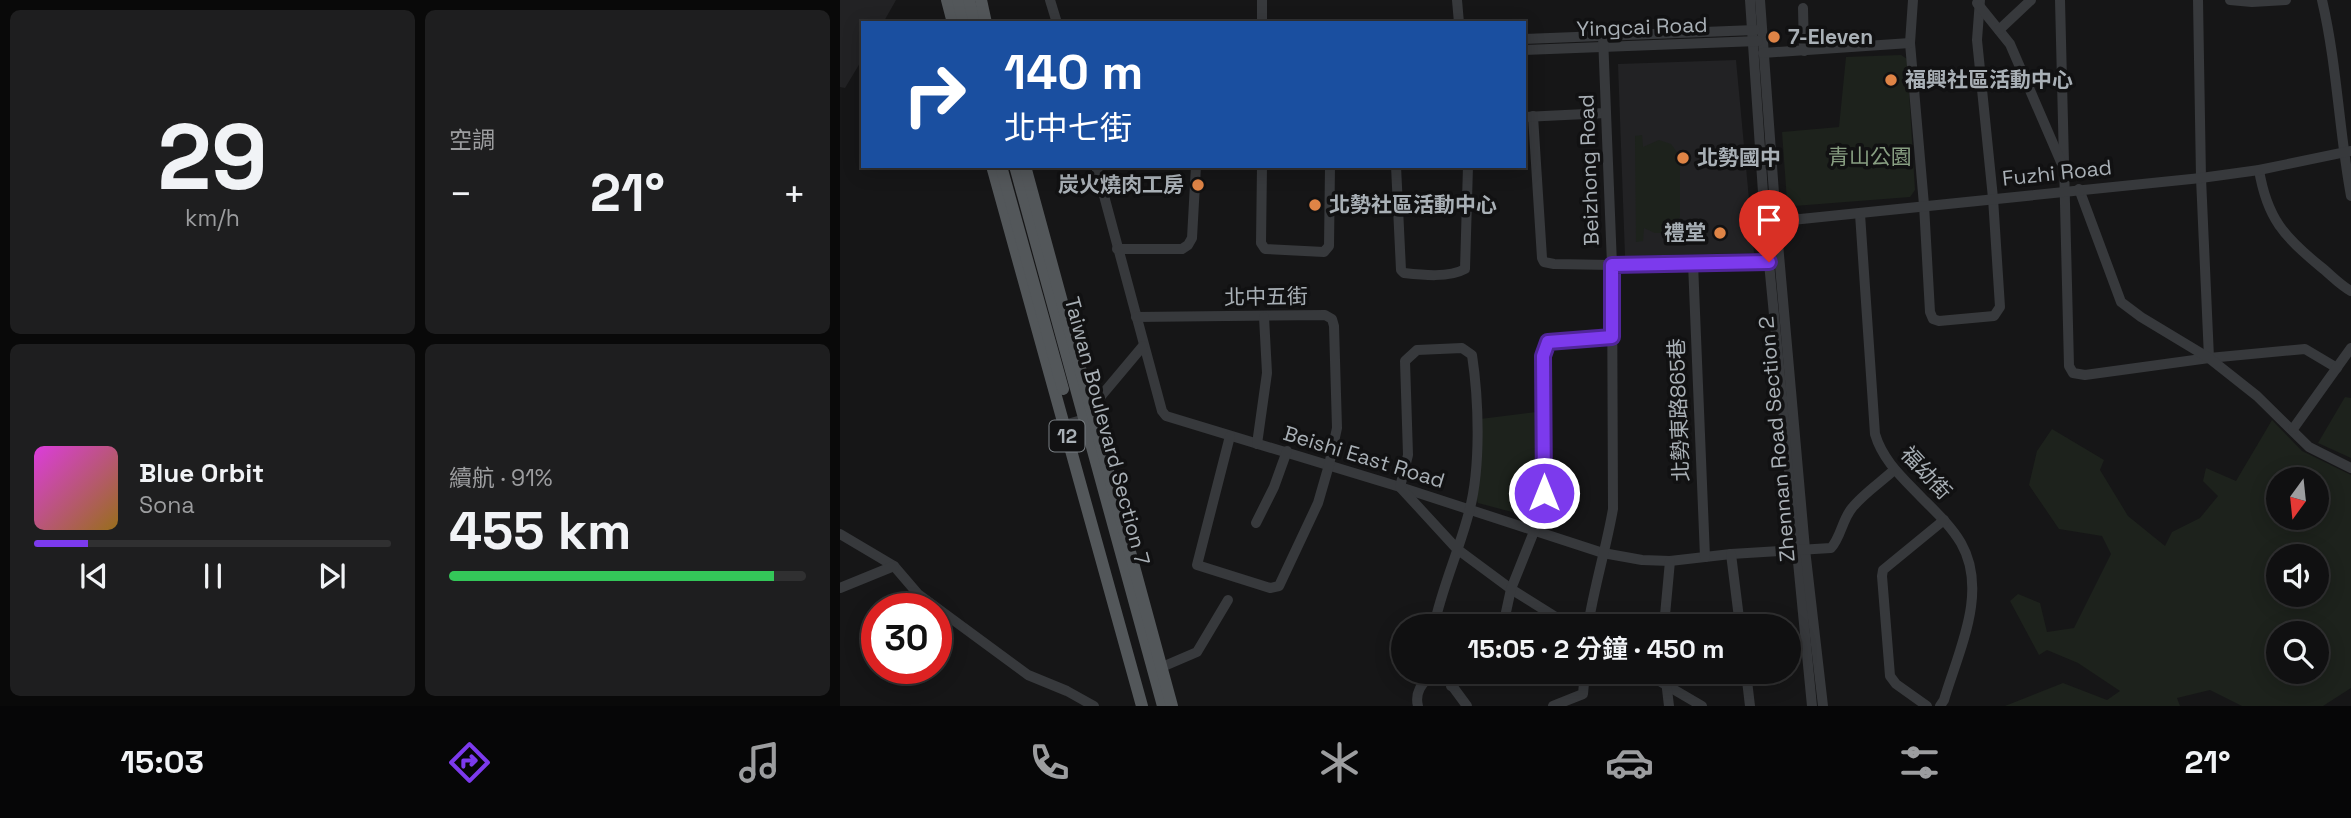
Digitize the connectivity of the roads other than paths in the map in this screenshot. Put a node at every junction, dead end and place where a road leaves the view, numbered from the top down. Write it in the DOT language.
graph roads {
  1 [pos="947,0"];
  2 [pos="958,0"];
  3 [pos="969,0"];
  4 [pos="981,0"];
  5 [pos="1050,0"];
  6 [pos="1262,0"];
  7 [pos="1457,0"];
  8 [pos="1750,0"];
  9 [pos="1760,0"];
  10 [pos="1913,0"];
  11 [pos="2031,0"];
  12 [pos="2060,0"];
  13 [pos="2198,0"];
  14 [pos="2230,0"];
  15 [pos="2286,0"];
  16 [pos="2322,0"];
  17 [pos="1978,2"];
  18 [pos="1803,8"];
  19 [pos="952,21"];
  20 [pos="963,21"];
  21 [pos="974,21"];
  22 [pos="986,21"];
  23 [pos="1055,21"];
  24 [pos="1262,21"];
  25 [pos="1459,21"];
  26 [pos="1999,30"];
  27 [pos="1756,35"];
  28 [pos="1603,36"];
  29 [pos="1526,39"];
  30 [pos="1910,43"];
  31 [pos="1604,48"];
  32 [pos="1526,50"];
  33 [pos="1804,51"];
  34 [pos="1763,53"];
  35 [pos="1606,113"];
  36 [pos="1529,116"];
  37 [pos="2347,152"];
  38 [pos="993,168"];
  39 [pos="1002,168"];
  40 [pos="1015,168"];
  41 [pos="1025,168"];
  42 [pos="1097,168"];
  43 [pos="1196,168"];
  44 [pos="1262,168"];
  45 [pos="1330,168"];
  46 [pos="1396,168"];
  47 [pos="1468,168"];
  48 [pos="2064,169"];
  49 [pos="2259,170"];
  50 [pos="2201,178"];
  51 [pos="2079,189"];
  52 [pos="2065,190"];
  53 [pos="2351,196"];
  54 [pos="1993,198"];
  55 [pos="1924,205"];
  56 [pos="1860,214"];
  57 [pos="1776,221"];
  58 [pos="1765,222"];
  59 [pos="1117,249"];
  60 [pos="1693,262"];
  61 [pos="1769,262"];
  62 [pos="1612,265"];
  63 [pos="2351,291"];
  64 [pos="1136,317"];
  65 [pos="1264,317"];
  66 [pos="1612,337"];
  67 [pos="1143,346"];
  68 [pos="2351,348"];
  69 [pos="2209,358"];
  70 [pos="2337,369"];
  71 [pos="1078,421"];
  72 [pos="2293,429"];
  73 [pos="1230,436"];
  74 [pos="1257,444"];
  75 [pos="1287,452"];
  76 [pos="1329,465"];
  77 [pos="2351,468"];
  78 [pos="1894,470"];
  79 [pos="1400,486"];
  80 [pos="1469,511"];
  81 [pos="1944,520"];
  82 [pos="1256,523"];
  83 [pos="1535,532"];
  84 [pos="840,534"];
  85 [pos="1457,549"];
  86 [pos="1800,550"];
  87 [pos="1603,553"];
  88 [pos="1731,554"];
  89 [pos="1705,557"];
  90 [pos="1670,561"];
  91 [pos="894,566"];
  92 [pos="840,587"];
  93 [pos="1511,590"];
  94 [pos="1228,600"];
  95 [pos="1438,614"];
  96 [pos="1506,614"];
  97 [pos="1550,614"];
  98 [pos="1590,614"];
  99 [pos="1665,614"];
  100 [pos="1738,614"];
  101 [pos="1161,667"];
  102 [pos="1423,684"];
  103 [pos="1453,684"];
  104 [pos="1584,684"];
  105 [pos="1747,684"];
  106 [pos="1666,685"];
  107 [pos="1451,686"];
  108 [pos="1094,706"];
  109 [pos="1142,706"];
  110 [pos="1150,706"];
  111 [pos="1163,706"];
  112 [pos="1172,706"];
  113 [pos="1418,706"];
  114 [pos="1467,706"];
  115 [pos="1553,706"];
  116 [pos="1668,706"];
  117 [pos="1702,706"];
  118 [pos="1750,706"];
  119 [pos="1812,706"];
  120 [pos="1823,706"];
  121 [pos="1927,706"];
  122 [pos="1940,706"];
  1 -- 19 [label="main road"];
  2 -- 20 [label="main road"];
  3 -- 21 [label="main road"];
  4 -- 22 [label="main road"];
  5 -- 23 [label="street"];
  6 -- 24 [label="street"];
  7 -- 25 [label="street"];
  8 -- 27 [label="street, Zhennan Road Section 2"];
  9 -- 27 [label="street, Zhennan Road Section 2"];
  10 -- 30 [label="street"];
  11 -- 26 [label="street"];
  12 -- 48 [label="street"];
  13 -- 50 [label="street"];
  14 -- 15 [label="street"];
  16 -- 37 [label="street"];
  17 -- 26 [label="street"];
  17 -- 54 [label="street"];
  18 -- 33 [label="street"];
  26 -- 48 [label="street"];
  27 -- 28 [label="street, Yingcai Road"];
  27 -- 31 [label="street, Yingcai Road"];
  27 -- 34 [label="street, Zhennan Road Section 2"];
  27 -- 58 [label="street, Zhennan Road Section 2"];
  28 -- 29 [label="street, Yingcai Road"];
  28 -- 31 [label="street, Beizhong Road"];
  30 -- 33 [label="street"];
  30 -- 55 [label="street"];
  31 -- 32 [label="street, Yingcai Road"];
  31 -- 35 [label="street, Beizhong Road"];
  33 -- 34 [label="street"];
  34 -- 57 [label="street, Zhennan Road Section 2"];
  35 -- 36 [label="street"];
  35 -- 62 [label="street, Beizhong Road"];
  36 -- 62 [label="street"];
  37 -- 49 [label="street, Fuzhi Road"];
  37 -- 53 [label="street"];
  38 -- 71 [label="main road, Taiwan Boulevard Section 7 / 12"];
  39 -- 71 [label="main road, Taiwan Boulevard Section 7 / 12"];
  40 -- 71 [label="main road, Taiwan Boulevard Section 7 / 12"];
  41 -- 71 [label="main road, Taiwan Boulevard Section 7 / 12"];
  42 -- 59 [label="street, Beishi East Road"];
  43 -- 59 [label="street"];
  44 -- 45 [label="street"];
  46 -- 47 [label="street"];
  48 -- 52 [label="street"];
  49 -- 50 [label="street, Fuzhi Road"];
  49 -- 63 [label="street"];
  50 -- 51 [label="street, Fuzhi Road"];
  50 -- 69 [label="street"];
  51 -- 52 [label="street, Fuzhi Road"];
  51 -- 69 [label="street"];
  52 -- 54 [label="street, Fuzhi Road"];
  52 -- 69 [label="street"];
  54 -- 55 [label="street, Fuzhi Road"];
  54 -- 55 [label="street"];
  55 -- 56 [label="street, Fuzhi Road"];
  56 -- 57 [label="street, Fuzhi Road"];
  56 -- 78 [label="street, 福幼街"];
  57 -- 58 [label="street, Fuzhi Road"];
  57 -- 86 [label="street, Zhennan Road Section 2"];
  58 -- 61 [label="street, Zhennan Road Section 2"];
  59 -- 64 [label="street, Beishi East Road"];
  60 -- 61 [label="street"];
  60 -- 62 [label="street"];
  60 -- 89 [label="street, 北勢東路865巷"];
  61 -- 86 [label="street, Zhennan Road Section 2"];
  62 -- 66 [label="street, Beizhong Road"];
  64 -- 65 [label="street, 北中五街"];
  64 -- 67 [label="street, Beishi East Road"];
  65 -- 74 [label="street"];
  65 -- 76 [label="street, 北中五街"];
  66 -- 83 [label="street"];
  66 -- 87 [label="street, Beizhong Road"];
  67 -- 71 [label="street"];
  67 -- 73 [label="street, Beishi East Road"];
  68 -- 70 [label="street"];
  69 -- 70 [label="street"];
  69 -- 72 [label="street"];
  70 -- 72 [label="street"];
  71 -- 101 [label="main road, Taiwan Boulevard Section 7 / 12"];
  71 -- 109 [label="main road, Taiwan Boulevard Section 7 / 12"];
  71 -- 110 [label="main road, Taiwan Boulevard Section 7 / 12"];
  71 -- 111 [label="main road, Taiwan Boulevard Section 7 / 12"];
  72 -- 77 [label="street"];
  73 -- 74 [label="street, Beishi East Road"];
  73 -- 76 [label="street"];
  74 -- 75 [label="street, Beishi East Road"];
  75 -- 76 [label="street, Beishi East Road"];
  75 -- 82 [label="street"];
  76 -- 79 [label="street, Beishi East Road"];
  78 -- 81 [label="street, 福幼街"];
  78 -- 86 [label="street, Beishi East Road"];
  79 -- 80 [label="street, Beishi East Road"];
  79 -- 80 [label="street"];
  79 -- 85 [label="street"];
  80 -- 83 [label="street, Beishi East Road"];
  80 -- 85 [label="street"];
  81 -- 121 [label="street"];
  81 -- 122 [label="street, 福幼街"];
  83 -- 87 [label="street, Beishi East Road"];
  83 -- 93 [label="street"];
  84 -- 91 [label="street"];
  85 -- 93 [label="street"];
  85 -- 95 [label="street"];
  86 -- 88 [label="street, Beishi East Road"];
  86 -- 119 [label="street, Zhennan Road Section 2"];
  86 -- 120 [label="street, Zhennan Road Section 2"];
  87 -- 90 [label="street, Beishi East Road"];
  87 -- 98 [label="street, Beizhong Road"];
  88 -- 89 [label="street, Beishi East Road"];
  88 -- 100 [label="street"];
  89 -- 90 [label="street, Beishi East Road"];
  90 -- 99 [label="street"];
  91 -- 92 [label="street"];
  91 -- 108 [label="street"];
  93 -- 96 [label="street"];
  93 -- 97 [label="street"];
  94 -- 101 [label="street"];
  101 -- 112 [label="main road, Taiwan Boulevard Section 7 / 12"];
  102 -- 113 [label="street"];
  103 -- 107 [label="street"];
  104 -- 115 [label="street"];
  105 -- 118 [label="street"];
  106 -- 116 [label="street"];
  106 -- 117 [label="street"];
  107 -- 114 [label="street"];
}
